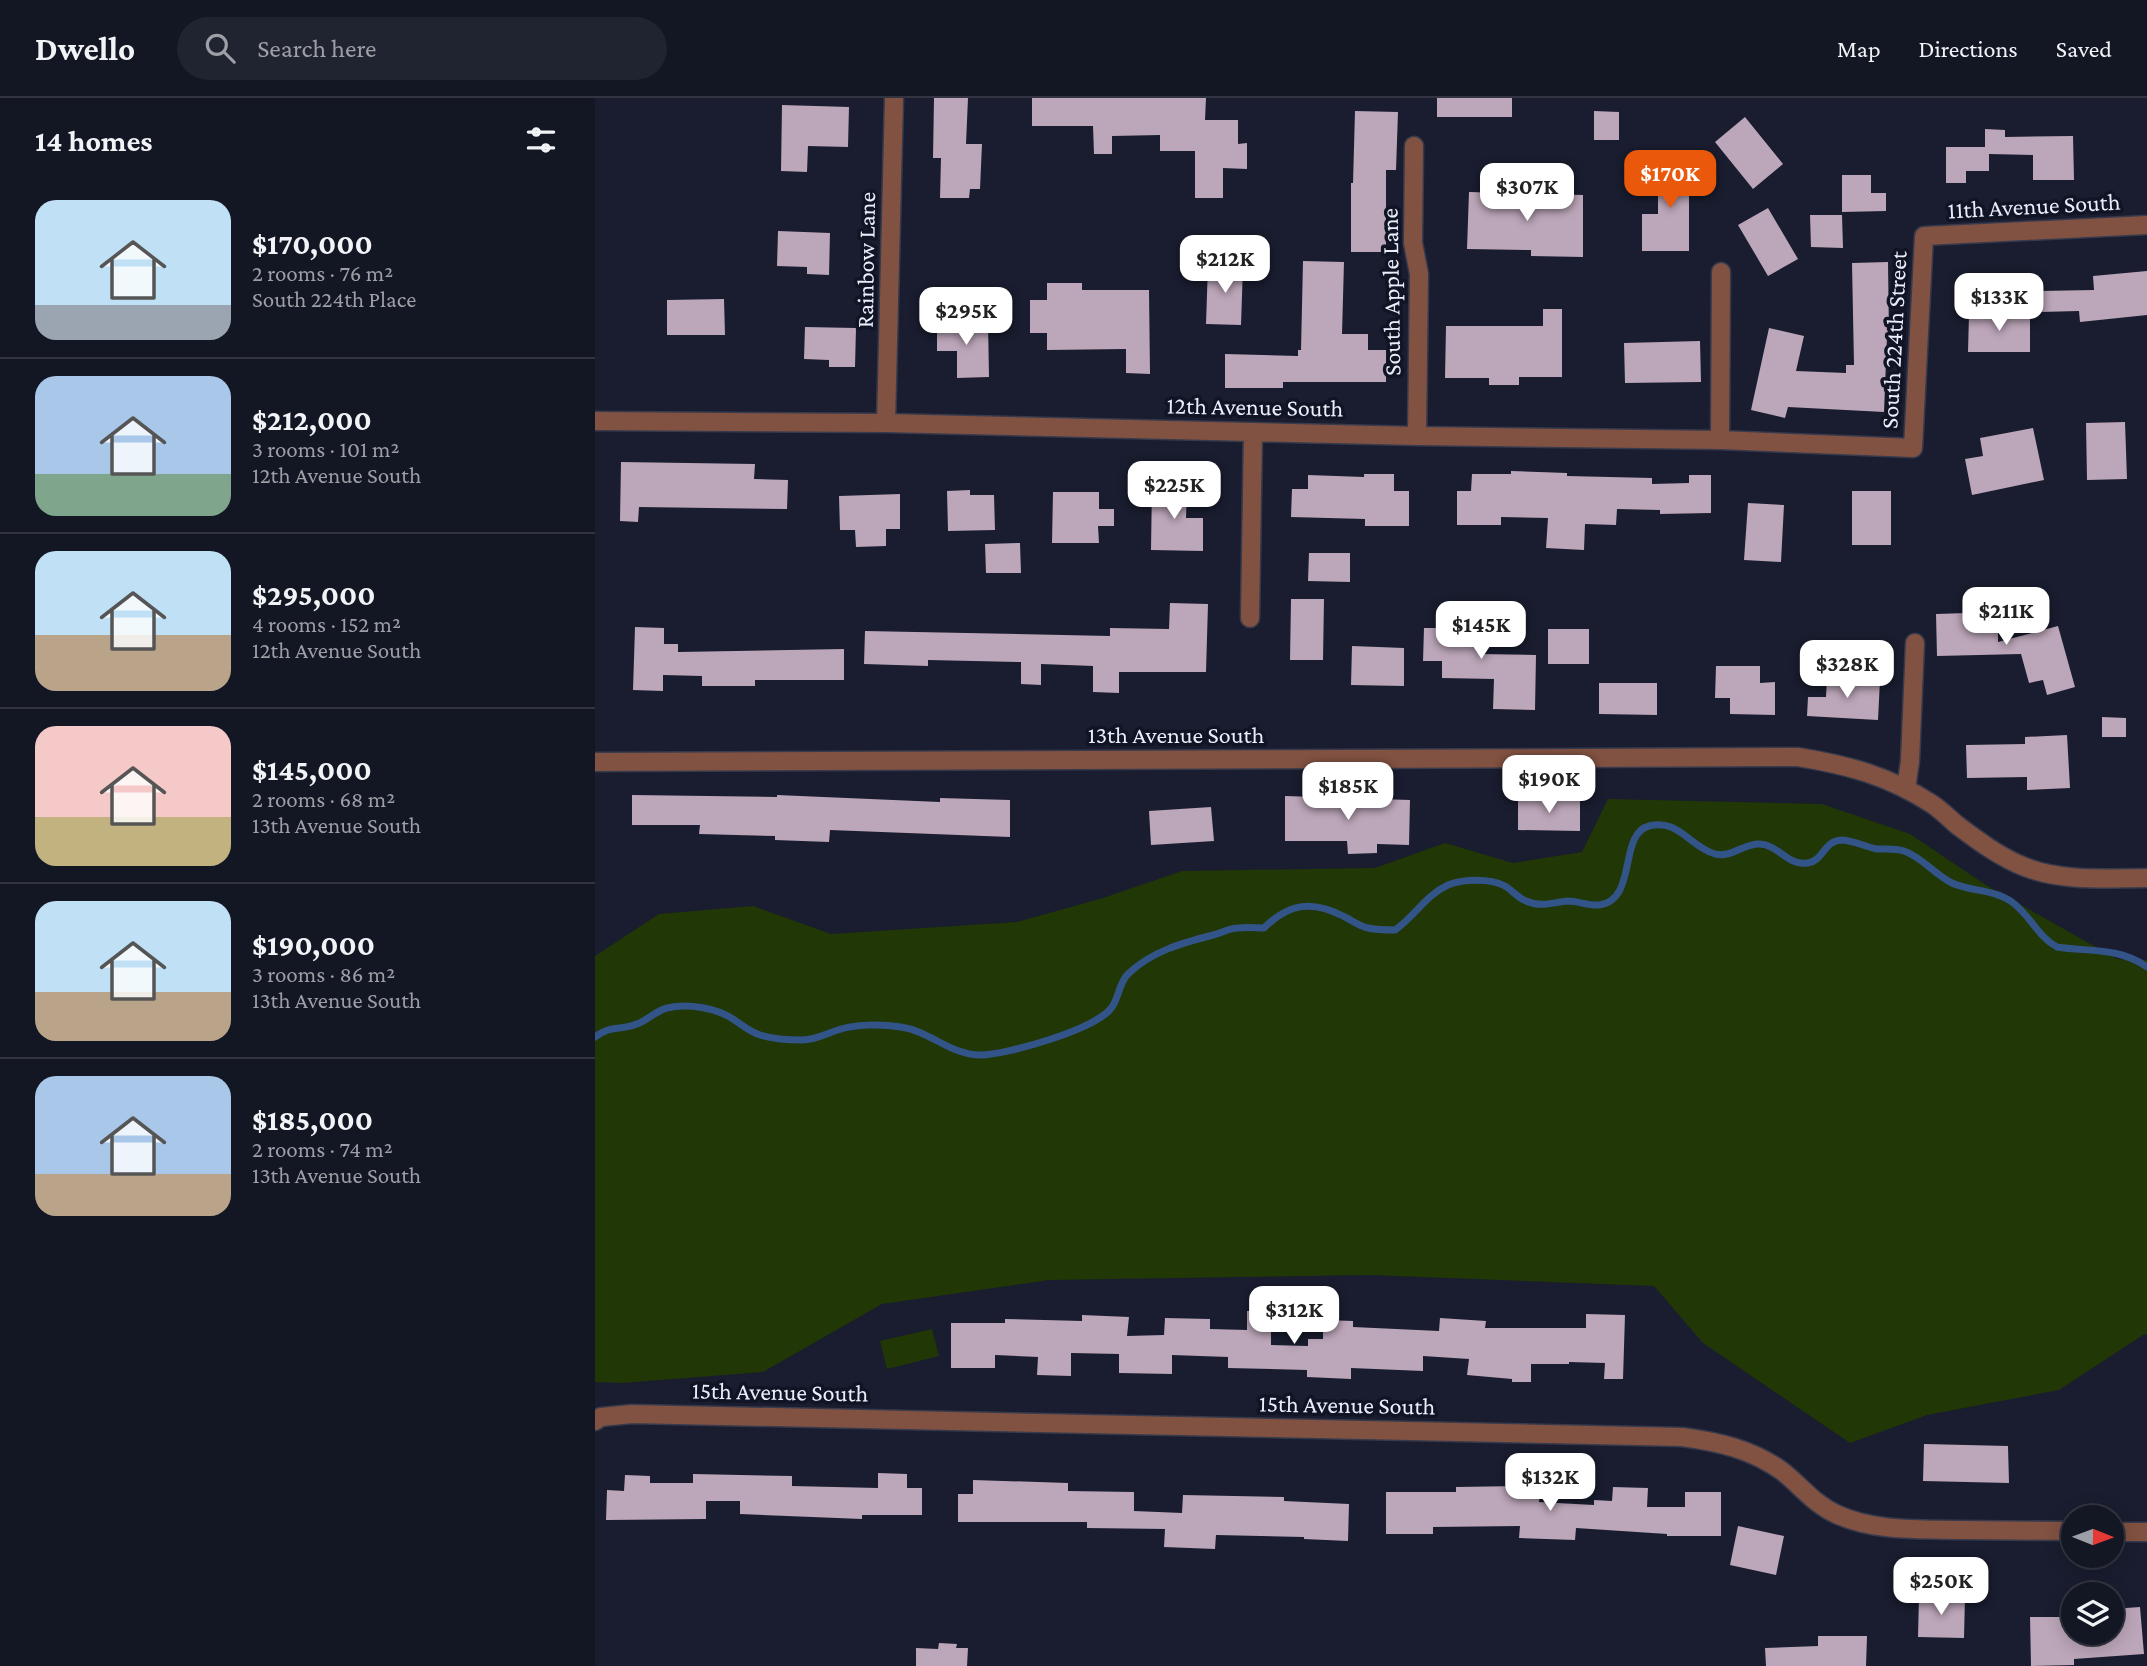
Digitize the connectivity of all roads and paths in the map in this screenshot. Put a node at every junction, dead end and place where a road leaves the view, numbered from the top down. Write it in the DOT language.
graph roads {
  1 [pos="894,98"];
  2 [pos="1413,146"];
  3 [pos="2147,225"];
  4 [pos="1924,236"];
  5 [pos="1721,272"];
  6 [pos="595,421"];
  7 [pos="886,422"];
  8 [pos="1253,432"];
  9 [pos="1417,436"];
  10 [pos="1720,440"];
  11 [pos="1913,447"];
  12 [pos="1250,618"];
  13 [pos="1915,643"];
  14 [pos="595,762"];
  15 [pos="1906,789"];
  16 [pos="2147,878"];
  17 [pos="595,1420"];
  18 [pos="2061,1531"];
  19 [pos="2125,1532"];
  20 [pos="2147,1532"];
  1 -- 7 [label="street, Rainbow Lane"];
  2 -- 9 [label="street, South Apple Lane"];
  3 -- 4 [label="street, 11th Avenue South"];
  4 -- 11 [label="street, South 224th Street"];
  5 -- 10 [label="street"];
  6 -- 7 [label="street, 12th Avenue South"];
  7 -- 8 [label="street, 12th Avenue South"];
  8 -- 9 [label="street, 12th Avenue South"];
  8 -- 12 [label="street"];
  9 -- 10 [label="street, 12th Avenue South"];
  10 -- 11 [label="street, 12th Avenue South"];
  13 -- 15 [label="street"];
  14 -- 15 [label="street, 13th Avenue South"];
  15 -- 16 [label="street, 13th Avenue South"];
  17 -- 18 [label="street, 15th Avenue South"];
  19 -- 20 [label="street"];
}
